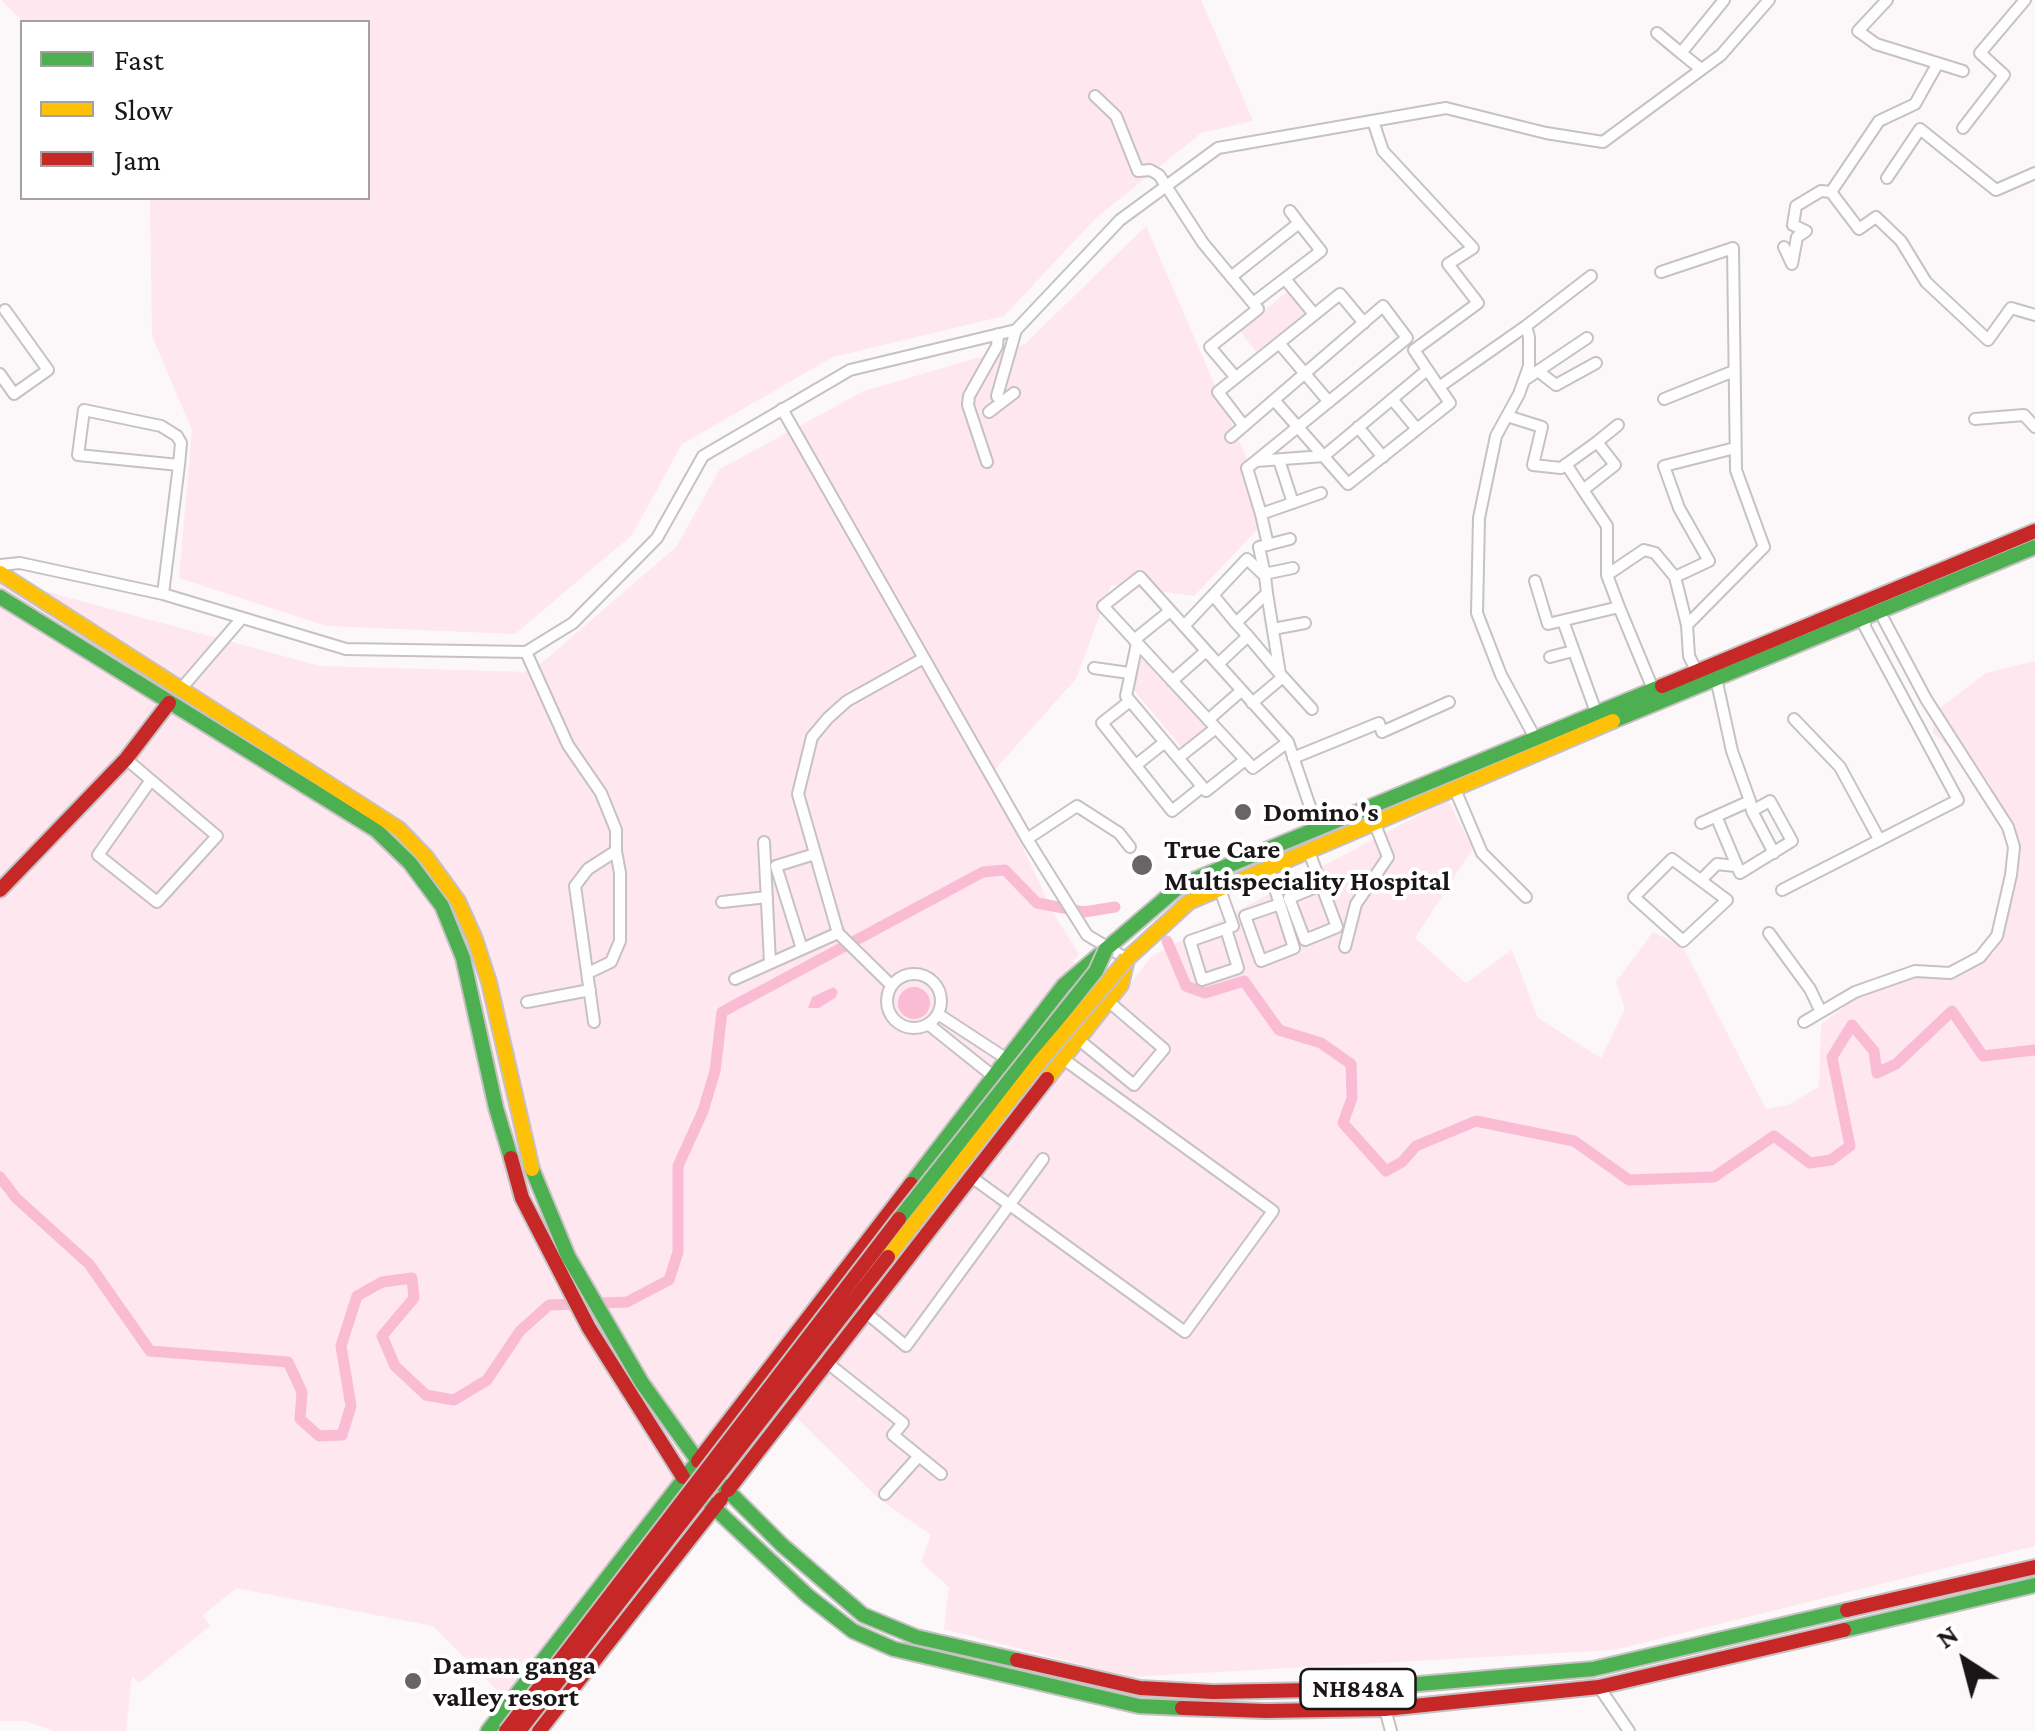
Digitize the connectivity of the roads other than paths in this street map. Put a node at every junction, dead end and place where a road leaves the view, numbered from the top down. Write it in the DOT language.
graph roads {
  1 [pos="1724,0"];
  2 [pos="1769,0"];
  3 [pos="1887,0"];
  4 [pos="2025,0"];
  5 [pos="1657,33"];
  6 [pos="1681,53"];
  7 [pos="1938,63"];
  8 [pos="1701,70"];
  9 [pos="1963,71"];
  10 [pos="1095,96"];
  11 [pos="1374,121"];
  12 [pos="1963,128"];
  13 [pos="2035,174"];
  14 [pos="1887,178"];
  15 [pos="1166,186"];
  16 [pos="1831,192"];
  17 [pos="1290,210"];
  18 [pos="1300,223"];
  19 [pos="1784,247"];
  20 [pos="1661,272"];
  21 [pos="1591,276"];
  22 [pos="1231,277"];
  23 [pos="1285,279"];
  24 [pos="1253,303"];
  25 [pos="2,309"];
  26 [pos="1314,314"];
  27 [pos="2035,315"];
  28 [pos="1364,323"];
  29 [pos="1526,326"];
  30 [pos="1016,330"];
  31 [pos="998,334"];
  32 [pos="1407,338"];
  33 [pos="1588,338"];
  34 [pos="1278,343"];
  35 [pos="1414,350"];
  36 [pos="1596,363"];
  37 [pos="1427,370"];
  38 [pos="1538,371"];
  39 [pos="1734,372"];
  40 [pos="1232,373"];
  41 [pos="0,374"];
  42 [pos="1305,374"];
  43 [pos="1525,379"];
  44 [pos="1439,387"];
  45 [pos="1014,394"];
  46 [pos="1664,398"];
  47 [pos="1274,400"];
  48 [pos="1392,400"];
  49 [pos="1002,402"];
  50 [pos="1329,402"];
  51 [pos="782,409"];
  52 [pos="989,412"];
  53 [pos="1507,416"];
  54 [pos="1975,419"];
  55 [pos="1618,425"];
  56 [pos="1244,426"];
  57 [pos="1298,427"];
  58 [pos="1358,427"];
  59 [pos="2035,427"];
  60 [pos="1417,430"];
  61 [pos="1232,437"];
  62 [pos="1597,442"];
  63 [pos="1735,448"];
  64 [pos="1324,456"];
  65 [pos="1382,457"];
  66 [pos="1279,460"];
  67 [pos="1256,461"];
  68 [pos="987,462"];
  69 [pos="1566,464"];
  70 [pos="179,465"];
  71 [pos="1584,490"];
  72 [pos="1321,493"];
  73 [pos="1293,503"];
  74 [pos="1261,514"];
  75 [pos="2035,531"];
  76 [pos="1290,539"];
  77 [pos="1268,545"];
  78 [pos="2035,547"];
  79 [pos="0,565"];
  80 [pos="1293,568"];
  81 [pos="0,573"];
  82 [pos="1265,575"];
  83 [pos="1607,575"];
  84 [pos="1676,577"];
  85 [pos="1535,582"];
  86 [pos="1268,593"];
  87 [pos="164,594"];
  88 [pos="1213,595"];
  89 [pos="0,597"];
  90 [pos="1884,607"];
  91 [pos="1619,608"];
  92 [pos="1170,611"];
  93 [pos="242,618"];
  94 [pos="1865,618"];
  95 [pos="1563,621"];
  96 [pos="1236,622"];
  97 [pos="1305,623"];
  98 [pos="1688,625"];
  99 [pos="1184,626"];
  100 [pos="1273,629"];
  101 [pos="1248,636"];
  102 [pos="1136,642"];
  103 [pos="1206,651"];
  104 [pos="1573,651"];
  105 [pos="526,652"];
  106 [pos="1550,657"];
  107 [pos="924,658"];
  108 [pos="1218,664"];
  109 [pos="1094,668"];
  110 [pos="1696,670"];
  111 [pos="1130,673"];
  112 [pos="1281,676"];
  113 [pos="1716,678"];
  114 [pos="1172,680"];
  115 [pos="1653,688"];
  116 [pos="180,690"];
  117 [pos="1241,690"];
  118 [pos="1130,701"];
  119 [pos="169,702"];
  120 [pos="1449,702"];
  121 [pos="1252,703"];
  122 [pos="1312,709"];
  123 [pos="1596,712"];
  124 [pos="1794,718"];
  125 [pos="1212,724"];
  126 [pos="1534,736"];
  127 [pos="1164,742"];
  128 [pos="1288,742"];
  129 [pos="1178,758"];
  130 [pos="1293,758"];
  131 [pos="126,759"];
  132 [pos="1245,760"];
  133 [pos="1136,765"];
  134 [pos="152,780"];
  135 [pos="1202,787"];
  136 [pos="1454,787"];
  137 [pos="1751,806"];
  138 [pos="1716,816"];
  139 [pos="1374,822"];
  140 [pos="1701,823"];
  141 [pos="1317,827"];
  142 [pos="1027,839"];
  143 [pos="1879,839"];
  144 [pos="764,842"];
  145 [pos="1324,842"];
  146 [pos="1130,847"];
  147 [pos="1308,849"];
  148 [pos="616,850"];
  149 [pos="1774,853"];
  150 [pos="815,854"];
  151 [pos="1268,866"];
  152 [pos="1735,866"];
  153 [pos="771,867"];
  154 [pos="1701,880"];
  155 [pos="1321,885"];
  156 [pos="1219,887"];
  157 [pos="0,890"];
  158 [pos="1782,890"];
  159 [pos="766,897"];
  160 [pos="1526,897"];
  161 [pos="722,902"];
  162 [pos="1280,904"];
  163 [pos="1226,929"];
  164 [pos="838,933"];
  165 [pos="1769,933"];
  166 [pos="1345,946"];
  167 [pos="802,949"];
  168 [pos="1106,949"];
  169 [pos="1127,959"];
  170 [pos="770,963"];
  171 [pos="588,973"];
  172 [pos="735,979"];
  173 [pos="892,985"];
  174 [pos="590,990"];
  175 [pos="527,1002"];
  176 [pos="1108,1002"];
  177 [pos="1822,1012"];
  178 [pos="938,1014"];
  179 [pos="594,1022"];
  180 [pos="1804,1022"];
  181 [pos="928,1024"];
  182 [pos="1078,1039"];
  183 [pos="1007,1057"];
  184 [pos="1062,1058"];
  185 [pos="993,1075"];
  186 [pos="1040,1087"];
  187 [pos="1026,1104"];
  188 [pos="1043,1159"];
  189 [pos="970,1176"];
  190 [pos="1009,1206"];
  191 [pos="956,1253"];
  192 [pos="968,1261"];
  193 [pos="928,1292"];
  194 [pos="939,1300"];
  195 [pos="864,1311"];
  196 [pos="825,1361"];
  197 [pos="920,1456"];
  198 [pos="698,1461"];
  199 [pos="942,1474"];
  200 [pos="683,1478"];
  201 [pos="728,1490"];
  202 [pos="884,1494"];
  203 [pos="714,1508"];
  204 [pos="2035,1567"];
  205 [pos="2035,1585"];
  206 [pos="1599,1688"];
  207 [pos="1385,1708"];
  208 [pos="488,1731"];
  209 [pos="506,1731"];
  210 [pos="520,1731"];
  211 [pos="540,1731"];
  212 [pos="1390,1731"];
  213 [pos="1629,1731"];
  1 -- 6 [label="street"];
  2 -- 8 [label="street"];
  3 -- 7 [label="street"];
  4 -- 12 [label="street"];
  5 -- 6 [label="street"];
  6 -- 8 [label="street"];
  7 -- 9 [label="street"];
  7 -- 16 [label="street"];
  8 -- 11 [label="street"];
  10 -- 15 [label="street"];
  11 -- 15 [label="street"];
  11 -- 35 [label="street"];
  13 -- 14 [label="street"];
  15 -- 22 [label="street"];
  15 -- 30 [label="street"];
  16 -- 19 [label="street"];
  16 -- 27 [label="street"];
  17 -- 18 [label="street"];
  18 -- 22 [label="street"];
  18 -- 23 [label="street"];
  20 -- 39 [label="street"];
  21 -- 29 [label="street"];
  22 -- 24 [label="street"];
  23 -- 24 [label="street"];
  23 -- 26 [label="street"];
  24 -- 40 [label="street"];
  25 -- 41 [label="street"];
  26 -- 28 [label="street"];
  26 -- 34 [label="street"];
  28 -- 32 [label="street"];
  28 -- 42 [label="street"];
  29 -- 43 [label="street"];
  29 -- 44 [label="street"];
  30 -- 31 [label="street"];
  30 -- 49 [label="street"];
  31 -- 51 [label="street"];
  31 -- 68 [label="street"];
  32 -- 35 [label="street"];
  32 -- 50 [label="street"];
  33 -- 38 [label="street"];
  34 -- 42 [label="street"];
  34 -- 56 [label="street"];
  35 -- 37 [label="street"];
  36 -- 38 [label="street"];
  37 -- 44 [label="street"];
  37 -- 48 [label="street"];
  38 -- 43 [label="street"];
  39 -- 46 [label="street"];
  39 -- 63 [label="street"];
  42 -- 47 [label="street"];
  42 -- 50 [label="street"];
  43 -- 53 [label="street"];
  44 -- 60 [label="street"];
  45 -- 49 [label="street"];
  47 -- 56 [label="street"];
  47 -- 57 [label="street"];
  48 -- 58 [label="street"];
  48 -- 60 [label="street"];
  49 -- 52 [label="street"];
  50 -- 57 [label="street"];
  51 -- 105 [label="street"];
  51 -- 107 [label="street"];
  53 -- 69 [label="street"];
  53 -- 126 [label="street"];
  54 -- 59 [label="street"];
  55 -- 62 [label="street"];
  56 -- 61 [label="street"];
  57 -- 64 [label="street"];
  57 -- 67 [label="street"];
  58 -- 64 [label="street"];
  58 -- 65 [label="street"];
  60 -- 65 [label="street"];
  62 -- 69 [label="street"];
  62 -- 71 [label="street"];
  63 -- 84 [label="street"];
  63 -- 98 [label="street"];
  64 -- 65 [label="street"];
  64 -- 66 [label="street"];
  66 -- 67 [label="street"];
  66 -- 73 [label="street"];
  67 -- 74 [label="street"];
  69 -- 71 [label="street"];
  70 -- 70 [label="street"];
  70 -- 87 [label="street"];
  71 -- 83 [label="street"];
  72 -- 73 [label="street"];
  73 -- 74 [label="street"];
  74 -- 77 [label="street"];
  75 -- 90 [label="main road"];
  76 -- 77 [label="street"];
  77 -- 82 [label="street"];
  78 -- 90 [label="main road"];
  79 -- 87 [label="street"];
  80 -- 82 [label="street"];
  81 -- 116 [label="main road"];
  82 -- 86 [label="street"];
  82 -- 88 [label="street"];
  83 -- 84 [label="street"];
  83 -- 91 [label="street"];
  84 -- 98 [label="street"];
  85 -- 95 [label="street"];
  86 -- 96 [label="street"];
  86 -- 100 [label="street"];
  87 -- 93 [label="street"];
  88 -- 96 [label="street"];
  88 -- 99 [label="street"];
  89 -- 119 [label="main road"];
  90 -- 94 [label="main road"];
  90 -- 110 [label="main road"];
  90 -- 177 [label="street"];
  91 -- 95 [label="street"];
  91 -- 115 [label="street"];
  92 -- 99 [label="street"];
  92 -- 102 [label="street"];
  92 -- 102 [label="street"];
  93 -- 105 [label="street"];
  93 -- 116 [label="street"];
  94 -- 113 [label="main road"];
  94 -- 143 [label="street"];
  95 -- 104 [label="street"];
  96 -- 101 [label="street"];
  97 -- 100 [label="street"];
  98 -- 110 [label="street"];
  99 -- 103 [label="street"];
  100 -- 112 [label="street"];
  101 -- 108 [label="street"];
  101 -- 112 [label="street"];
  102 -- 111 [label="street"];
  102 -- 114 [label="street"];
  103 -- 108 [label="street"];
  103 -- 114 [label="street"];
  104 -- 106 [label="street"];
  104 -- 123 [label="street"];
  105 -- 148 [label="street"];
  107 -- 142 [label="street"];
  107 -- 150 [label="street"];
  108 -- 117 [label="street"];
  109 -- 111 [label="street"];
  110 -- 115 [label="main road"];
  111 -- 118 [label="street"];
  112 -- 121 [label="street"];
  112 -- 122 [label="street"];
  113 -- 136 [label="main road"];
  113 -- 137 [label="street"];
  114 -- 125 [label="street"];
  115 -- 123 [label="main road"];
  116 -- 198 [label="main road"];
  117 -- 121 [label="street"];
  117 -- 125 [label="street"];
  118 -- 127 [label="street"];
  118 -- 133 [label="street"];
  119 -- 131 [label="main road"];
  119 -- 200 [label="main road"];
  120 -- 130 [label="street"];
  121 -- 128 [label="street"];
  123 -- 126 [label="main road"];
  124 -- 143 [label="street"];
  125 -- 129 [label="street"];
  125 -- 132 [label="street"];
  126 -- 141 [label="main road"];
  127 -- 129 [label="street"];
  127 -- 133 [label="street"];
  128 -- 130 [label="street"];
  128 -- 132 [label="street"];
  129 -- 135 [label="street"];
  130 -- 141 [label="street"];
  131 -- 134 [label="street"];
  131 -- 157 [label="main road"];
  132 -- 135 [label="street"];
  133 -- 135 [label="street"];
  134 -- 134 [label="street"];
  136 -- 139 [label="main road"];
  136 -- 160 [label="street"];
  137 -- 138 [label="street"];
  137 -- 149 [label="street"];
  137 -- 149 [label="street"];
  138 -- 140 [label="street"];
  138 -- 152 [label="street"];
  139 -- 145 [label="main road"];
  139 -- 166 [label="street"];
  141 -- 145 [label="main road"];
  141 -- 168 [label="main road"];
  142 -- 146 [label="street"];
  142 -- 168 [label="street"];
  143 -- 158 [label="street"];
  144 -- 153 [label="street"];
  145 -- 147 [label="main road"];
  147 -- 151 [label="main road"];
  147 -- 155 [label="street"];
  148 -- 171 [label="street"];
  148 -- 171 [label="street"];
  149 -- 152 [label="street"];
  150 -- 153 [label="street"];
  150 -- 164 [label="street"];
  151 -- 156 [label="main road"];
  151 -- 162 [label="street"];
  152 -- 154 [label="street"];
  153 -- 159 [label="street"];
  153 -- 167 [label="street"];
  154 -- 154 [label="street"];
  155 -- 155 [label="street"];
  156 -- 163 [label="street"];
  156 -- 169 [label="main road"];
  159 -- 161 [label="street"];
  159 -- 170 [label="street"];
  162 -- 162 [label="street"];
  163 -- 163 [label="street"];
  164 -- 167 [label="street"];
  164 -- 173 [label="street"];
  165 -- 177 [label="street"];
  167 -- 170 [label="street"];
  168 -- 169 [label="street"];
  168 -- 183 [label="main road"];
  168 -- 209 [label="main road, bridge"];
  169 -- 176 [label="main road"];
  169 -- 210 [label="main road, bridge"];
  170 -- 172 [label="street"];
  171 -- 174 [label="street"];
  173 -- 178 [label="street"];
  173 -- 181 [label="street"];
  174 -- 175 [label="street"];
  174 -- 179 [label="street"];
  176 -- 182 [label="main road"];
  176 -- 182 [label="street"];
  177 -- 180 [label="street"];
  178 -- 181 [label="street"];
  178 -- 183 [label="street"];
  181 -- 185 [label="street"];
  182 -- 184 [label="main road"];
  183 -- 185 [label="main road"];
  183 -- 186 [label="street"];
  184 -- 186 [label="main road"];
  184 -- 190 [label="street"];
  185 -- 187 [label="street"];
  185 -- 198 [label="main road"];
  186 -- 187 [label="main road"];
  187 -- 189 [label="main road"];
  188 -- 190 [label="street"];
  189 -- 190 [label="street"];
  189 -- 195 [label="main road"];
  190 -- 192 [label="street"];
  191 -- 192 [label="street"];
  192 -- 194 [label="street"];
  193 -- 194 [label="street"];
  194 -- 195 [label="street"];
  195 -- 196 [label="main road"];
  196 -- 197 [label="street"];
  196 -- 201 [label="main road"];
  197 -- 199 [label="street"];
  197 -- 202 [label="street"];
  198 -- 200 [label="main road"];
  198 -- 201 [label="main road"];
  200 -- 203 [label="main road"];
  200 -- 208 [label="main road"];
  201 -- 203 [label="main road"];
  201 -- 204 [label="main road, NH848A"];
  203 -- 207 [label="main road, NH848A"];
  203 -- 211 [label="main road"];
  205 -- 206 [label="main road, NH848A"];
  206 -- 207 [label="main road, NH848A"];
  206 -- 213 [label="street"];
  207 -- 212 [label="street"];
}
